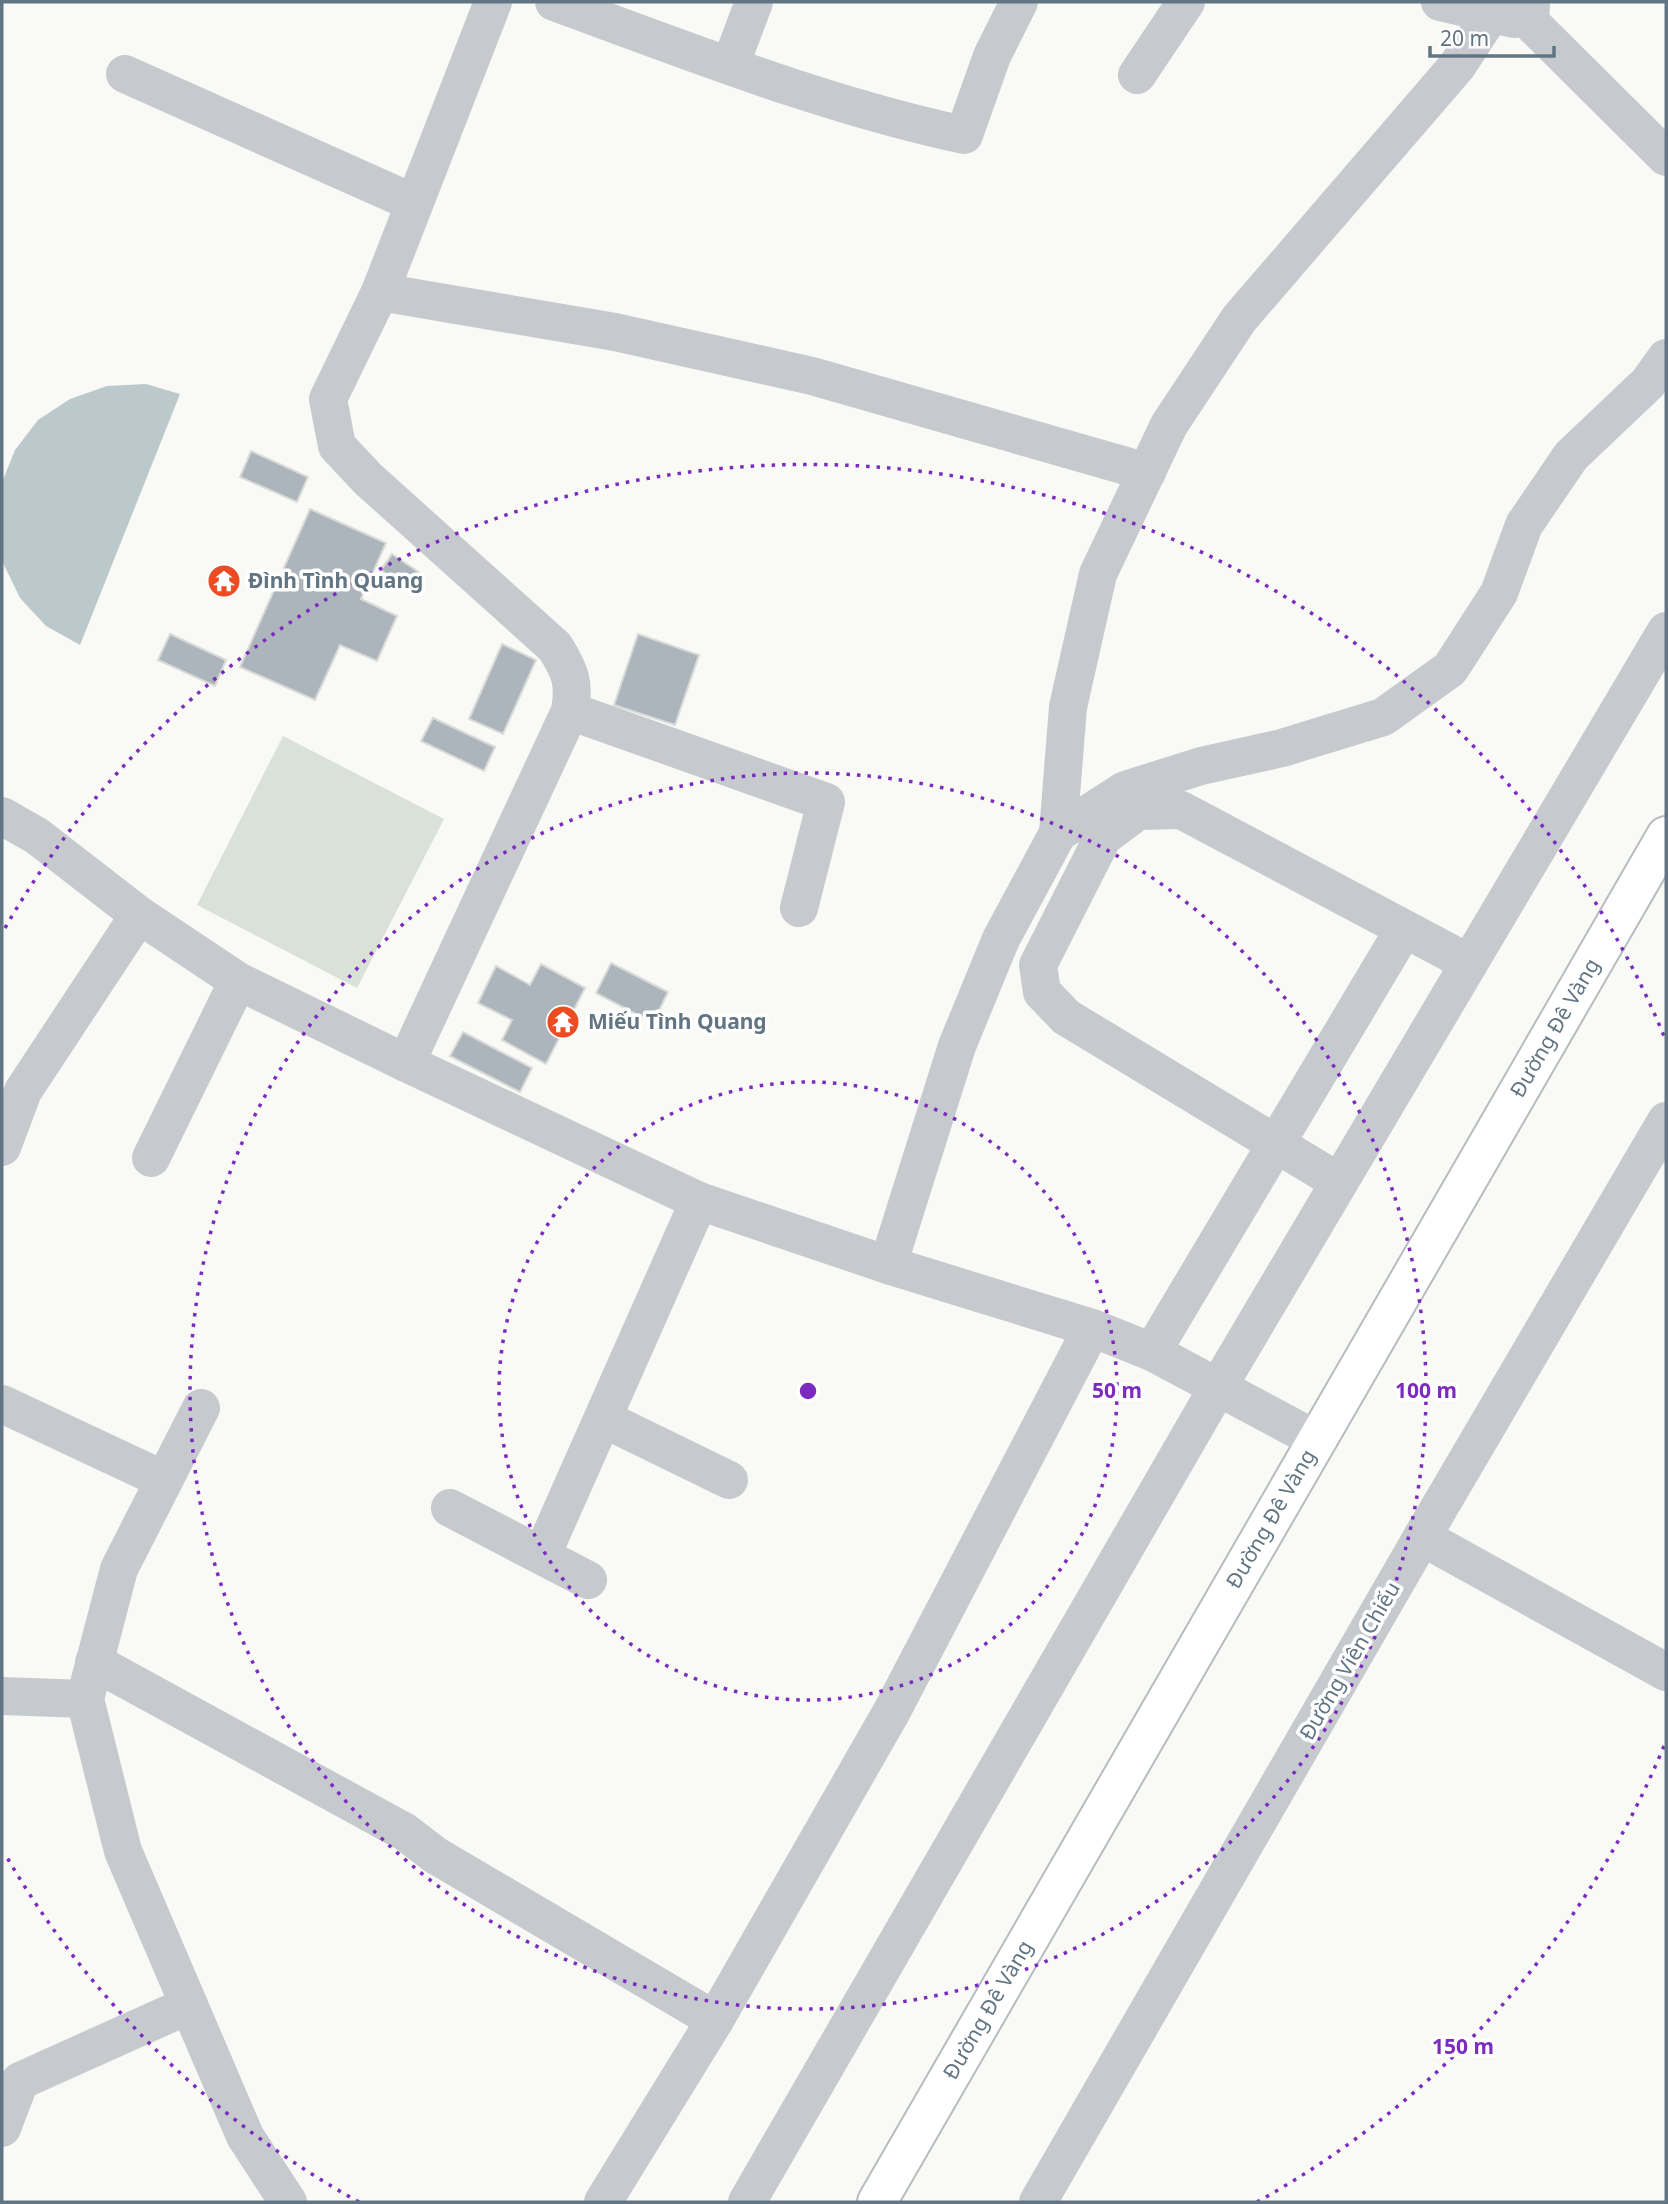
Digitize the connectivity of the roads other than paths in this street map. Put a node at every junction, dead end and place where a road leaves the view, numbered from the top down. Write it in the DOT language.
graph roads {
  1 [pos="493,2"];
  2 [pos="554,2"];
  3 [pos="754,2"];
  4 [pos="1019,2"];
  5 [pos="1185,2"];
  6 [pos="1440,2"];
  7 [pos="1531,12"];
  8 [pos="1490,14"];
  9 [pos="730,66"];
  10 [pos="125,74"];
  11 [pos="1137,75"];
  12 [pos="1666,157"];
  13 [pos="415,203"];
  14 [pos="380,292"];
  15 [pos="1666,358"];
  16 [pos="1147,472"];
  17 [pos="1666,631"];
  18 [pos="570,711"];
  19 [pos="2,816"];
  20 [pos="1058,833"];
  21 [pos="1666,836"];
  22 [pos="799,908"];
  23 [pos="139,915"];
  24 [pos="1404,929"];
  25 [pos="1469,963"];
  26 [pos="239,981"];
  27 [pos="406,1063"];
  28 [pos="13,1087"];
  29 [pos="1666,1121"];
  30 [pos="1275,1144"];
  31 [pos="2,1147"];
  32 [pos="151,1158"];
  33 [pos="1339,1182"];
  34 [pos="699,1201"];
  35 [pos="888,1265"];
  36 [pos="1092,1328"];
  37 [pos="1152,1352"];
  38 [pos="1218,1387"];
  39 [pos="2,1404"];
  40 [pos="201,1408"];
  41 [pos="604,1419"];
  42 [pos="1317,1440"];
  43 [pos="164,1480"];
  44 [pos="729,1480"];
  45 [pos="450,1508"];
  46 [pos="1422,1537"];
  47 [pos="542,1555"];
  48 [pos="588,1580"];
  49 [pos="94,1662"];
  50 [pos="1666,1672"];
  51 [pos="2,1696"];
  52 [pos="85,1699"];
  53 [pos="189,2005"];
  54 [pos="715,2020"];
  55 [pos="11,2078"];
  56 [pos="2,2128"];
  57 [pos="288,2202"];
  58 [pos="603,2202"];
  59 [pos="747,2202"];
  60 [pos="877,2202"];
  61 [pos="1038,2202"];
  1 -- 13 [label="street"];
  2 -- 9 [label="street"];
  3 -- 9 [label="street"];
  4 -- 9 [label="street"];
  5 -- 11 [label="street"];
  6 -- 8 [label="street"];
  7 -- 8 [label="street"];
  7 -- 12 [label="street"];
  8 -- 16 [label="street"];
  10 -- 13 [label="street"];
  13 -- 14 [label="street"];
  14 -- 16 [label="street"];
  14 -- 18 [label="street"];
  15 -- 20 [label="street"];
  16 -- 20 [label="street"];
  17 -- 25 [label="street"];
  18 -- 22 [label="street"];
  18 -- 27 [label="street"];
  19 -- 23 [label="street"];
  20 -- 35 [label="street"];
  21 -- 42 [label="main road, Đường Đê Vàng"];
  23 -- 26 [label="street"];
  23 -- 28 [label="street"];
  24 -- 25 [label="street"];
  24 -- 30 [label="street"];
  24 -- 30 [label="street"];
  25 -- 33 [label="street"];
  26 -- 27 [label="street"];
  26 -- 32 [label="street"];
  27 -- 34 [label="street"];
  28 -- 31 [label="street"];
  29 -- 46 [label="street, Đường Viên Chiếu"];
  30 -- 33 [label="street"];
  30 -- 37 [label="street"];
  33 -- 38 [label="street"];
  34 -- 35 [label="street"];
  34 -- 41 [label="street"];
  35 -- 36 [label="street"];
  36 -- 37 [label="street"];
  36 -- 54 [label="street"];
  37 -- 38 [label="street"];
  38 -- 42 [label="street"];
  38 -- 59 [label="street"];
  39 -- 43 [label="street"];
  40 -- 43 [label="street"];
  41 -- 44 [label="street"];
  41 -- 47 [label="street"];
  42 -- 60 [label="main road, Đường Đê Vàng"];
  43 -- 49 [label="street"];
  45 -- 47 [label="street"];
  46 -- 50 [label="street"];
  46 -- 61 [label="street, Đường Viên Chiếu"];
  47 -- 48 [label="street"];
  49 -- 52 [label="street"];
  49 -- 54 [label="street"];
  51 -- 52 [label="street"];
  52 -- 53 [label="street"];
  53 -- 55 [label="street"];
  53 -- 57 [label="street"];
  54 -- 58 [label="street"];
  55 -- 56 [label="street"];
}
